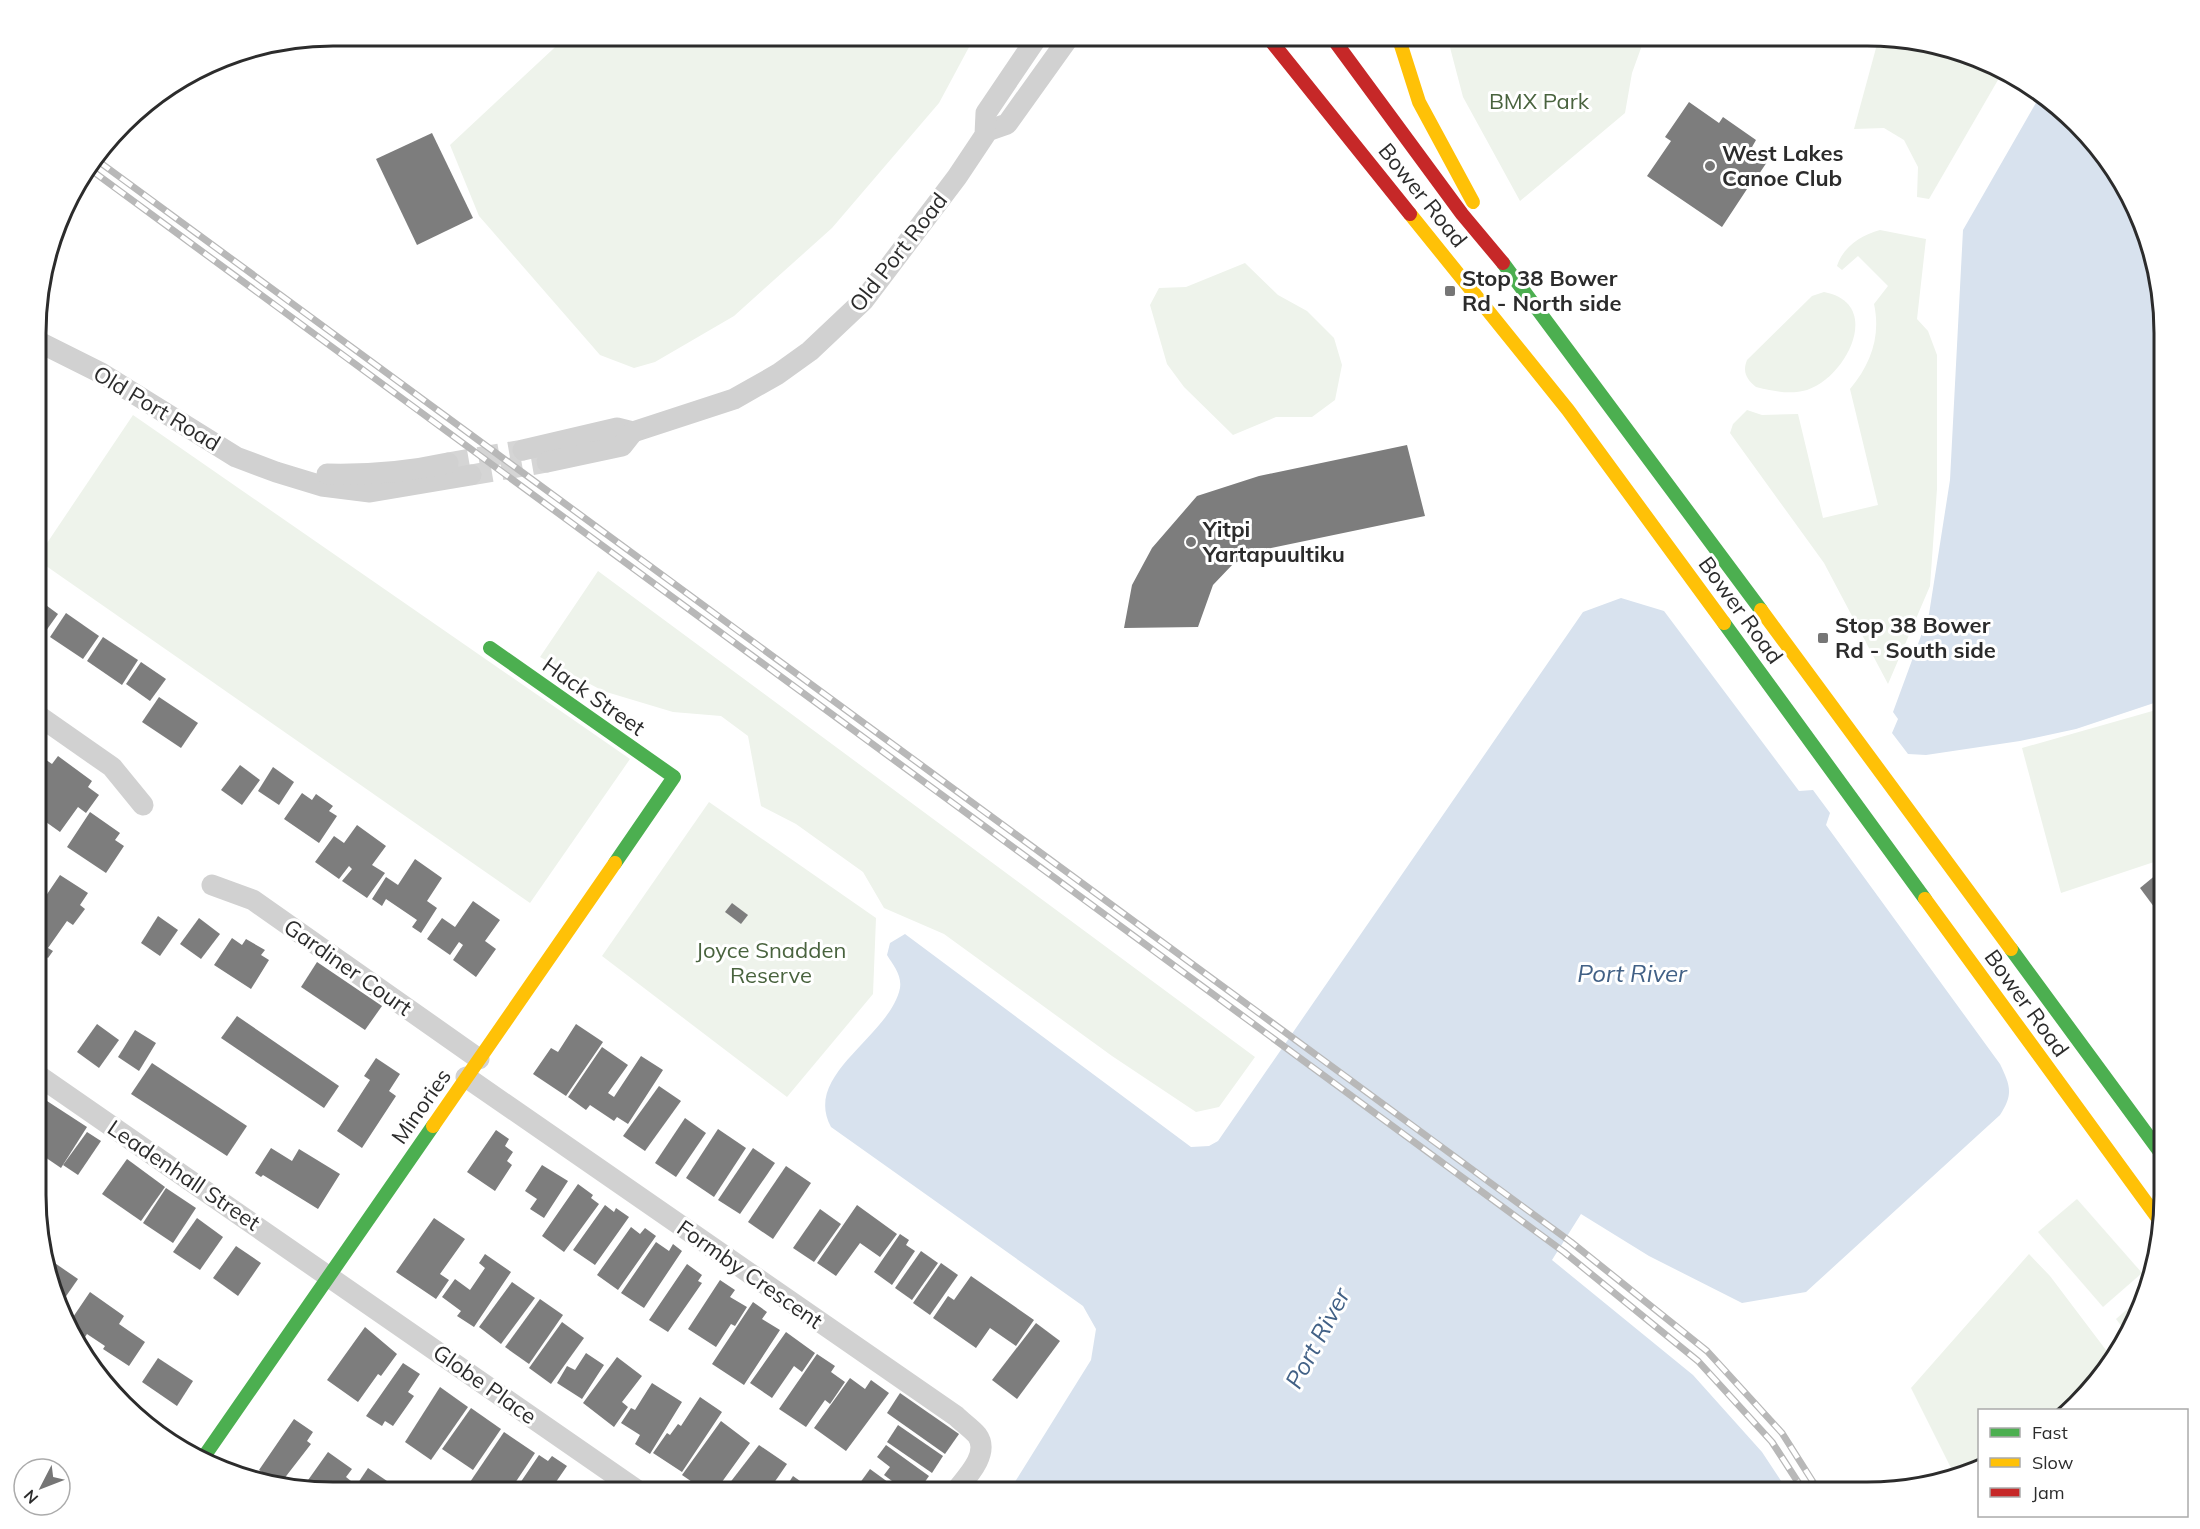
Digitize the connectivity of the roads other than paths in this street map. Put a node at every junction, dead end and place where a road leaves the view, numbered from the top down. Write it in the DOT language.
graph roads {
  1 [pos="1031,46"];
  2 [pos="1063,46"];
  3 [pos="1275,46"];
  4 [pos="1338,46"];
  5 [pos="1400,46"];
  6 [pos="987,131"];
  7 [pos="1523,288"];
  8 [pos="46,345"];
  9 [pos="633,432"];
  10 [pos="523,450"];
  11 [pos="547,462"];
  12 [pos="448,463"];
  13 [pos="276,472"];
  14 [pos="471,475"];
  15 [pos="490,648"];
  16 [pos="46,721"];
  17 [pos="674,777"];
  18 [pos="143,805"];
  19 [pos="212,885"];
  20 [pos="479,1059"];
  21 [pos="466,1077"];
  22 [pos="46,1081"];
  23 [pos="2154,1144"];
  24 [pos="2153,1212"];
  25 [pos="329,1275"];
  26 [pos="206,1452"];
  27 [pos="626,1482"];
  28 [pos="962,1482"];
  1 -- 6 [label="street, Old Port Road"];
  2 -- 6 [label="street, Old Port Road"];
  3 -- 24 [label="main road, Bower Road"];
  4 -- 7 [label="main road, Bower Road"];
  5 -- 7 [label="main road"];
  6 -- 9 [label="street, Old Port Road"];
  7 -- 23 [label="main road, Bower Road"];
  8 -- 13 [label="street, Old Port Road"];
  9 -- 10 [label="street, Old Port Road"];
  9 -- 11 [label="street, Old Port Road"];
  12 -- 13 [label="street, Old Port Road"];
  13 -- 14 [label="street, Old Port Road"];
  15 -- 17 [label="main road, Hack Street"];
  16 -- 18 [label="street"];
  17 -- 20 [label="main road, Minories"];
  19 -- 20 [label="street, Gardiner Court"];
  20 -- 21 [label="main road, Minories"];
  21 -- 25 [label="main road, Minories"];
  21 -- 28 [label="street, Formby Crescent"];
  22 -- 25 [label="street, Leadenhall Street"];
  25 -- 26 [label="main road, Minories"];
  25 -- 27 [label="street, Globe Place"];
}
